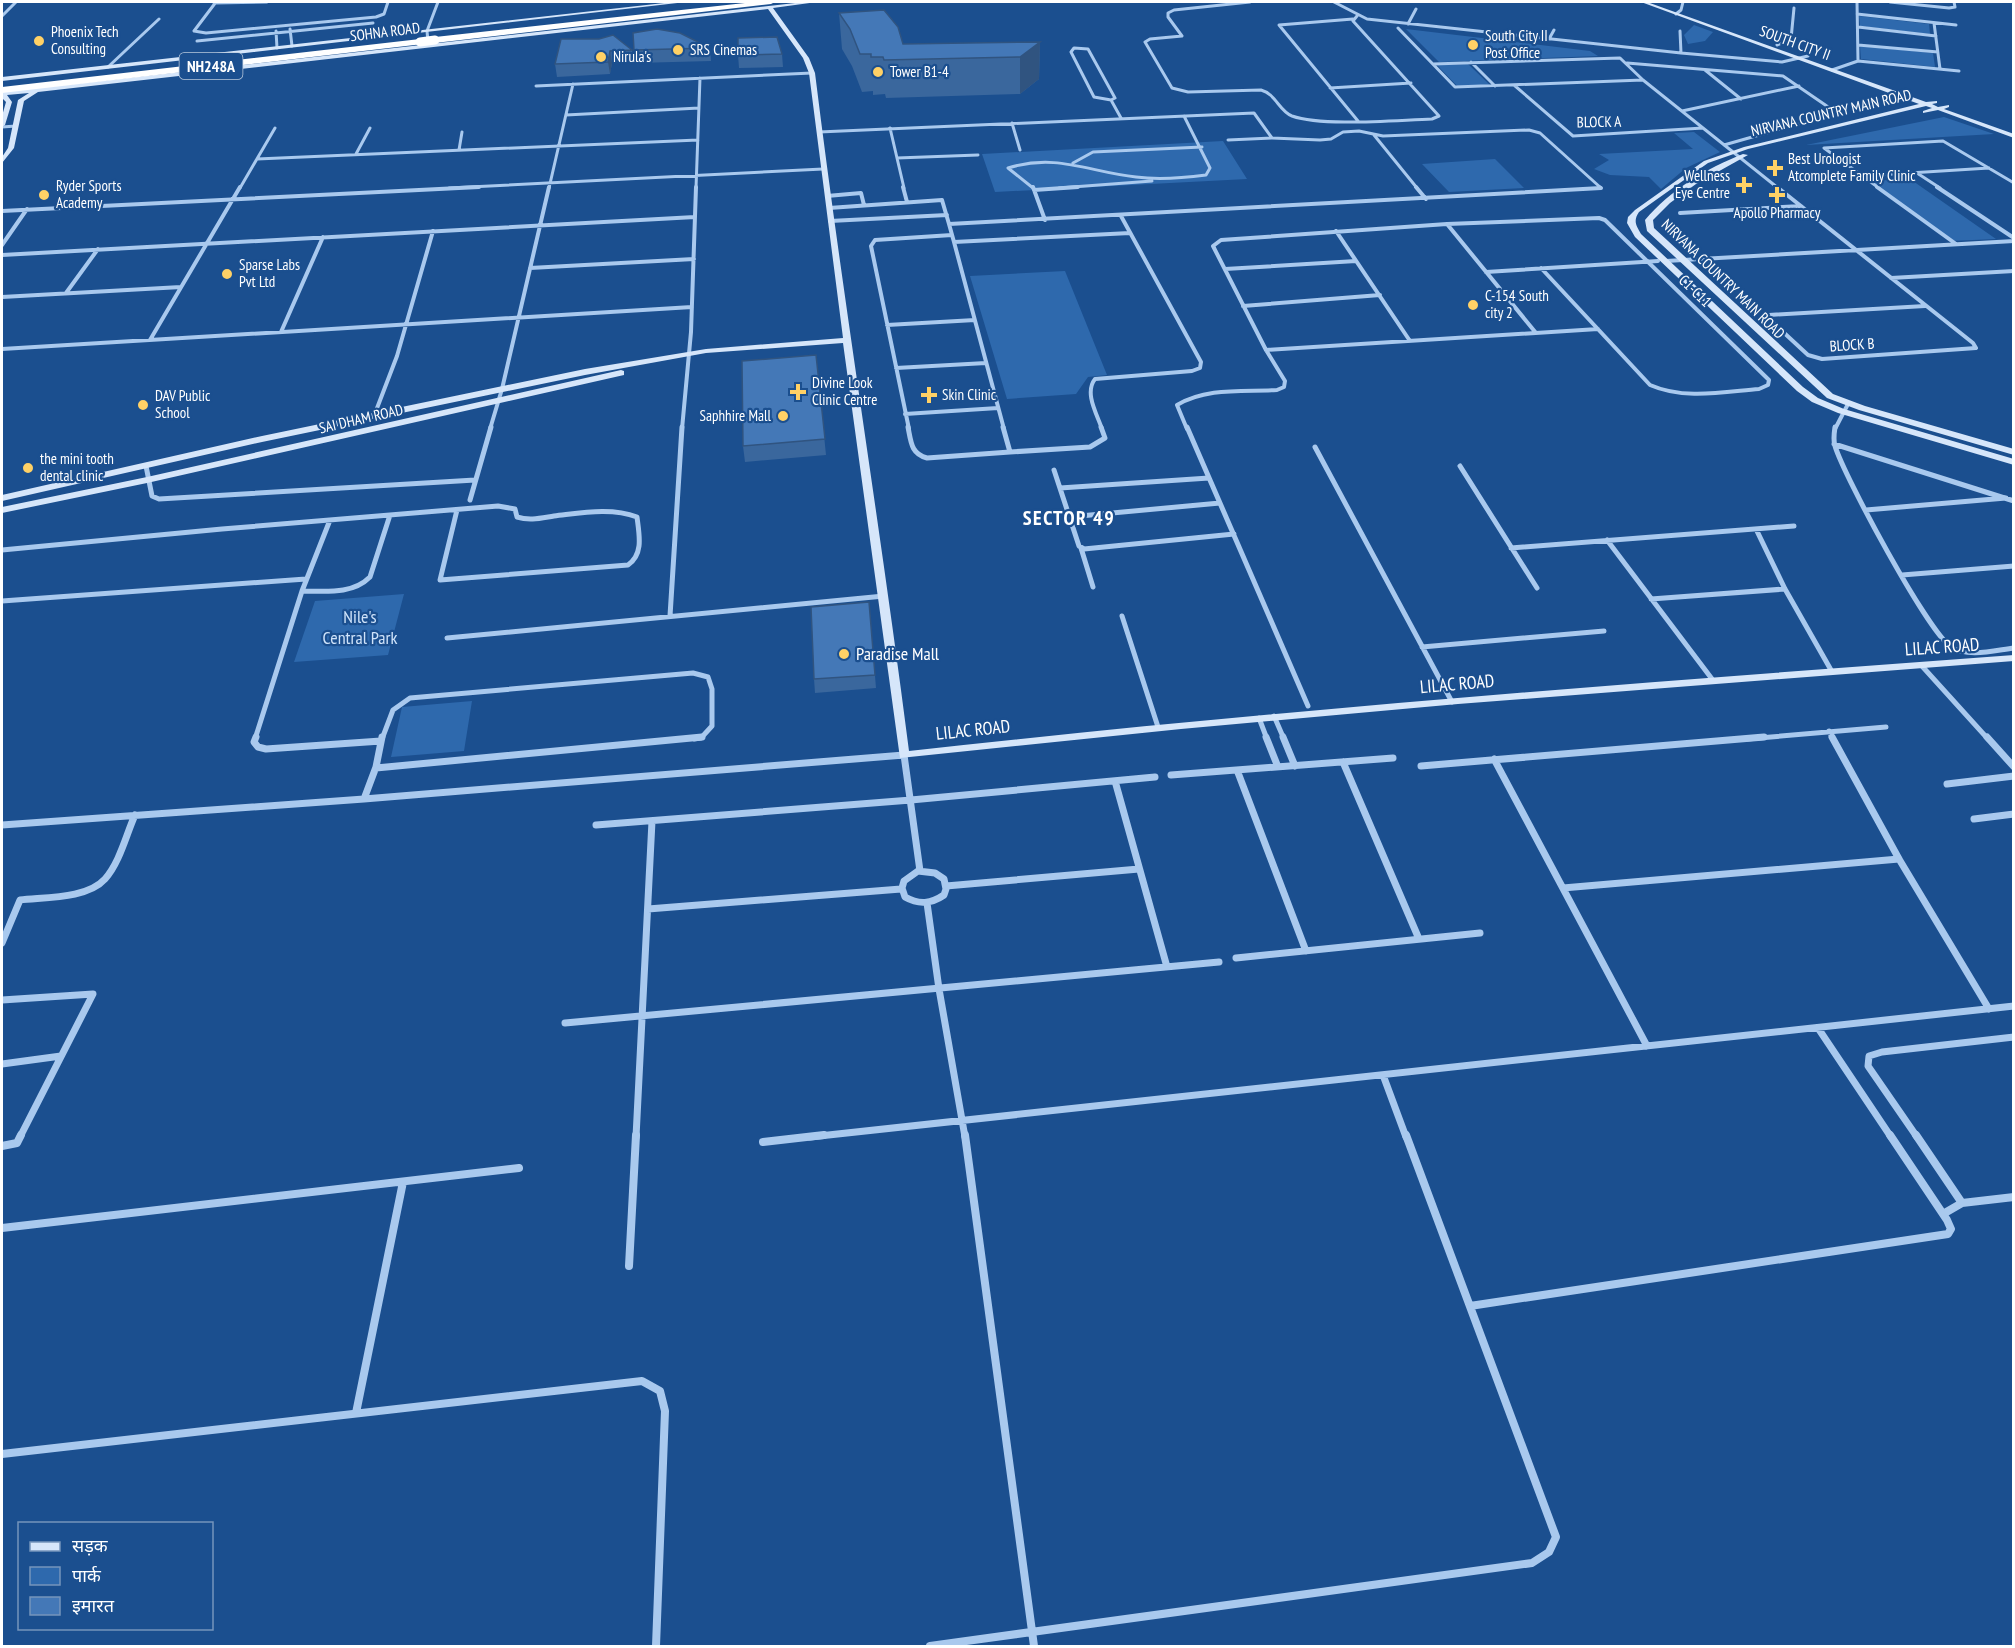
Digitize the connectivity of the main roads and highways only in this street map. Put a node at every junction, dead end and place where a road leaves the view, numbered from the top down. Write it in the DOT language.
graph roads {
  1 [pos="723,2"];
  2 [pos="770,4"];
  3 [pos="427,38"];
  4 [pos="2,81"];
  5 [pos="2,93"];
  1 -- 3 [label="highway, SOHNA ROAD / NH248A"];
  2 -- 3 [label="highway, SOHNA ROAD / NH248A"];
  3 -- 4 [label="highway, SOHNA ROAD / NH248A"];
  3 -- 5 [label="highway, SOHNA ROAD / NH248A"];
}
